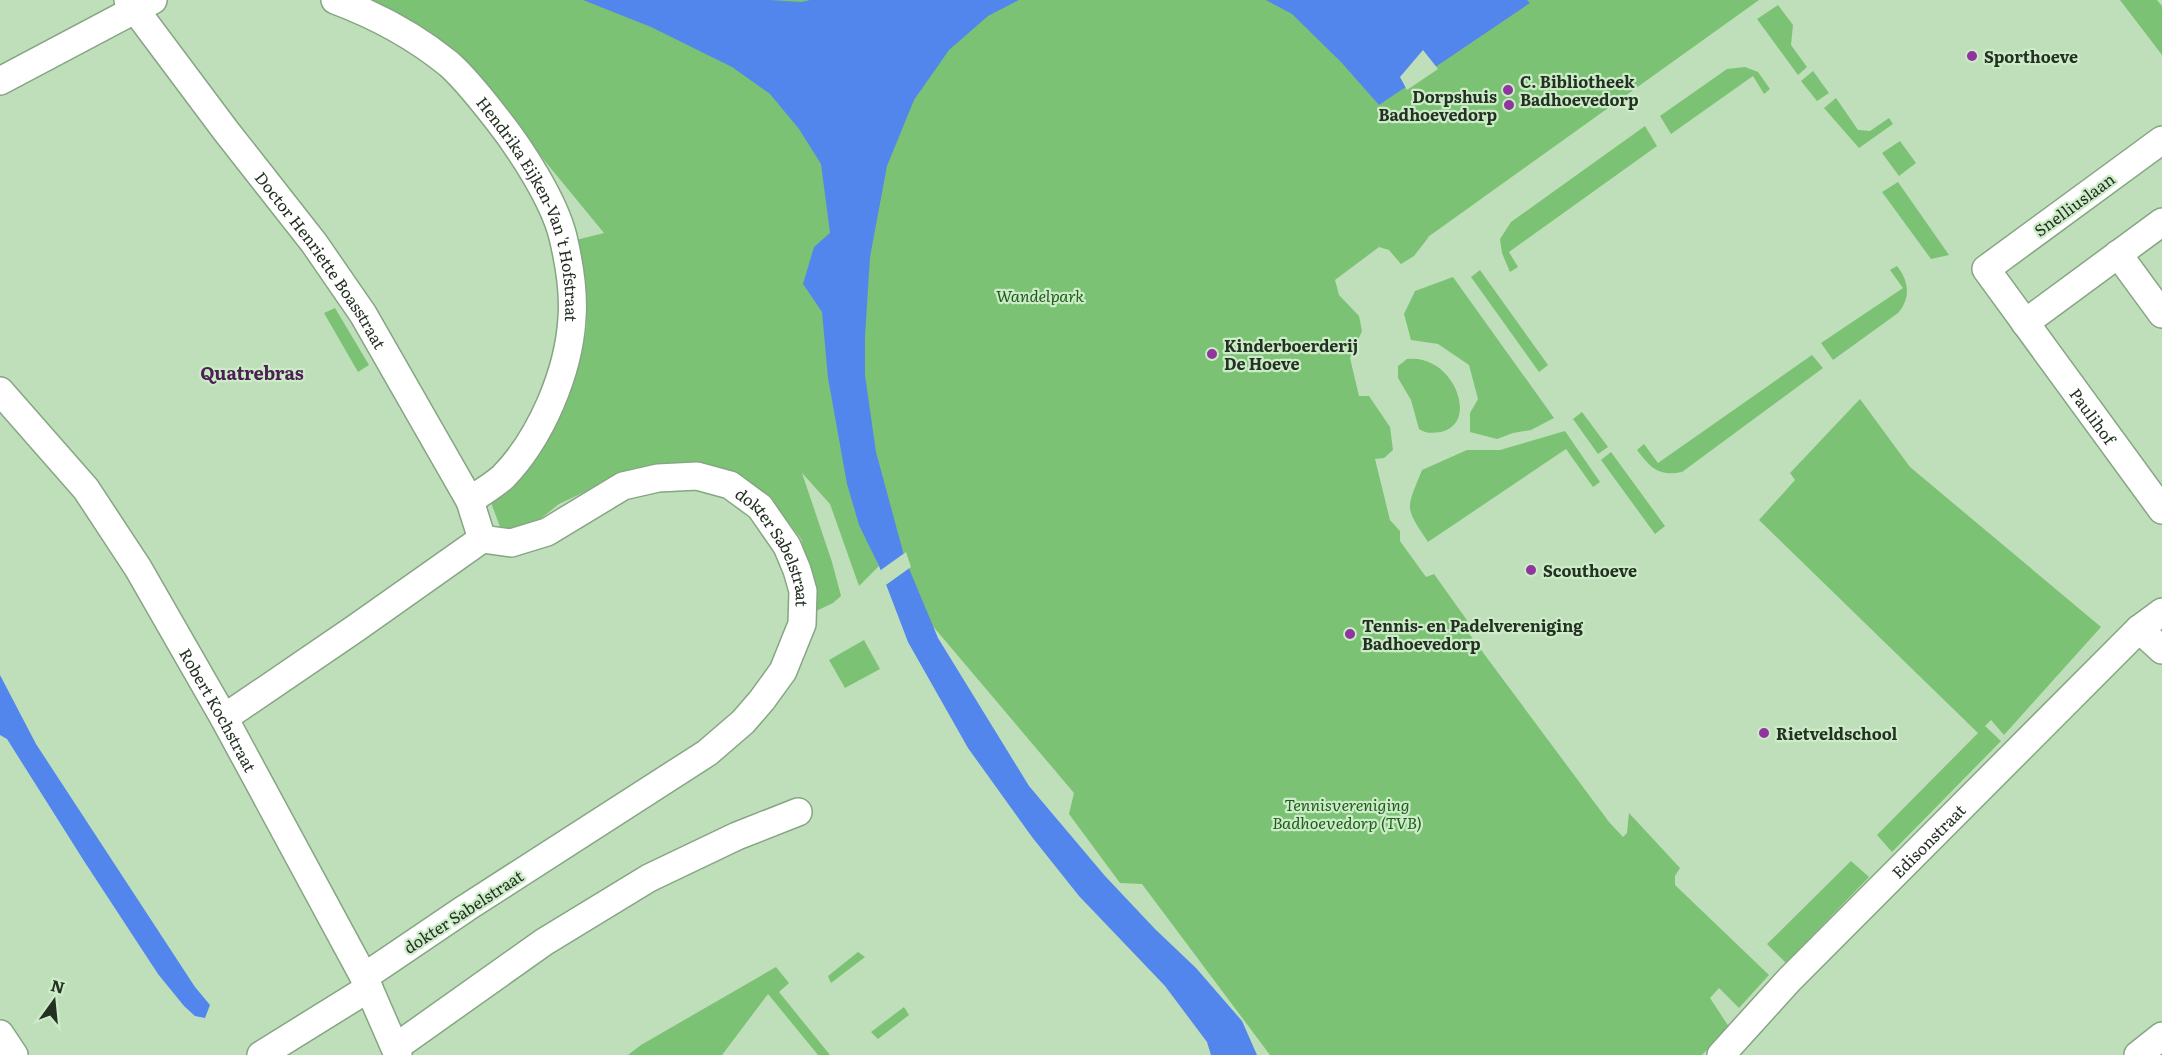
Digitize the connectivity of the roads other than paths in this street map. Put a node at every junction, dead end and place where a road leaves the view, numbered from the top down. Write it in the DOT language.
graph roads {
  1 [pos="335,0"];
  2 [pos="139,3"];
  3 [pos="0,81"];
  4 [pos="2162,140"];
  5 [pos="2162,222"];
  6 [pos="2118,254"];
  7 [pos="1986,269"];
  8 [pos="2162,314"];
  9 [pos="2025,322"];
  10 [pos="0,391"];
  11 [pos="470,501"];
  12 [pos="2162,510"];
  13 [pos="482,539"];
  14 [pos="2162,612"];
  15 [pos="2139,630"];
  16 [pos="2162,650"];
  17 [pos="224,718"];
  18 [pos="798,812"];
  19 [pos="366,982"];
  20 [pos="0,1034"];
  21 [pos="2162,1036"];
  22 [pos="397,1051"];
  23 [pos="14,1055"];
  24 [pos="261,1055"];
  25 [pos="1720,1055"];
  26 [pos="2138,1055"];
  1 -- 11 [label="street, Hendrika Eijken-Van 't Hofstraat"];
  2 -- 3 [label="street"];
  2 -- 11 [label="street, Doctor Henriette Boasstraat"];
  4 -- 7 [label="street, Snelliuslaan"];
  5 -- 6 [label="street"];
  6 -- 8 [label="street"];
  6 -- 9 [label="street"];
  7 -- 9 [label="street, Paulihof"];
  9 -- 12 [label="street, Paulihof"];
  10 -- 17 [label="street, Robert Kochstraat"];
  11 -- 13 [label="street, Doctor Henriette Boasstraat"];
  13 -- 17 [label="street"];
  13 -- 19 [label="street, dokter Sabelstraat"];
  14 -- 15 [label="street"];
  15 -- 16 [label="street"];
  15 -- 25 [label="street, Edisonstraat"];
  17 -- 19 [label="street, Robert Kochstraat"];
  18 -- 22 [label="street"];
  19 -- 22 [label="street, Robert Kochstraat"];
  19 -- 24 [label="street, dokter Sabelstraat"];
  20 -- 23 [label="street"];
  21 -- 26 [label="street"];
}
